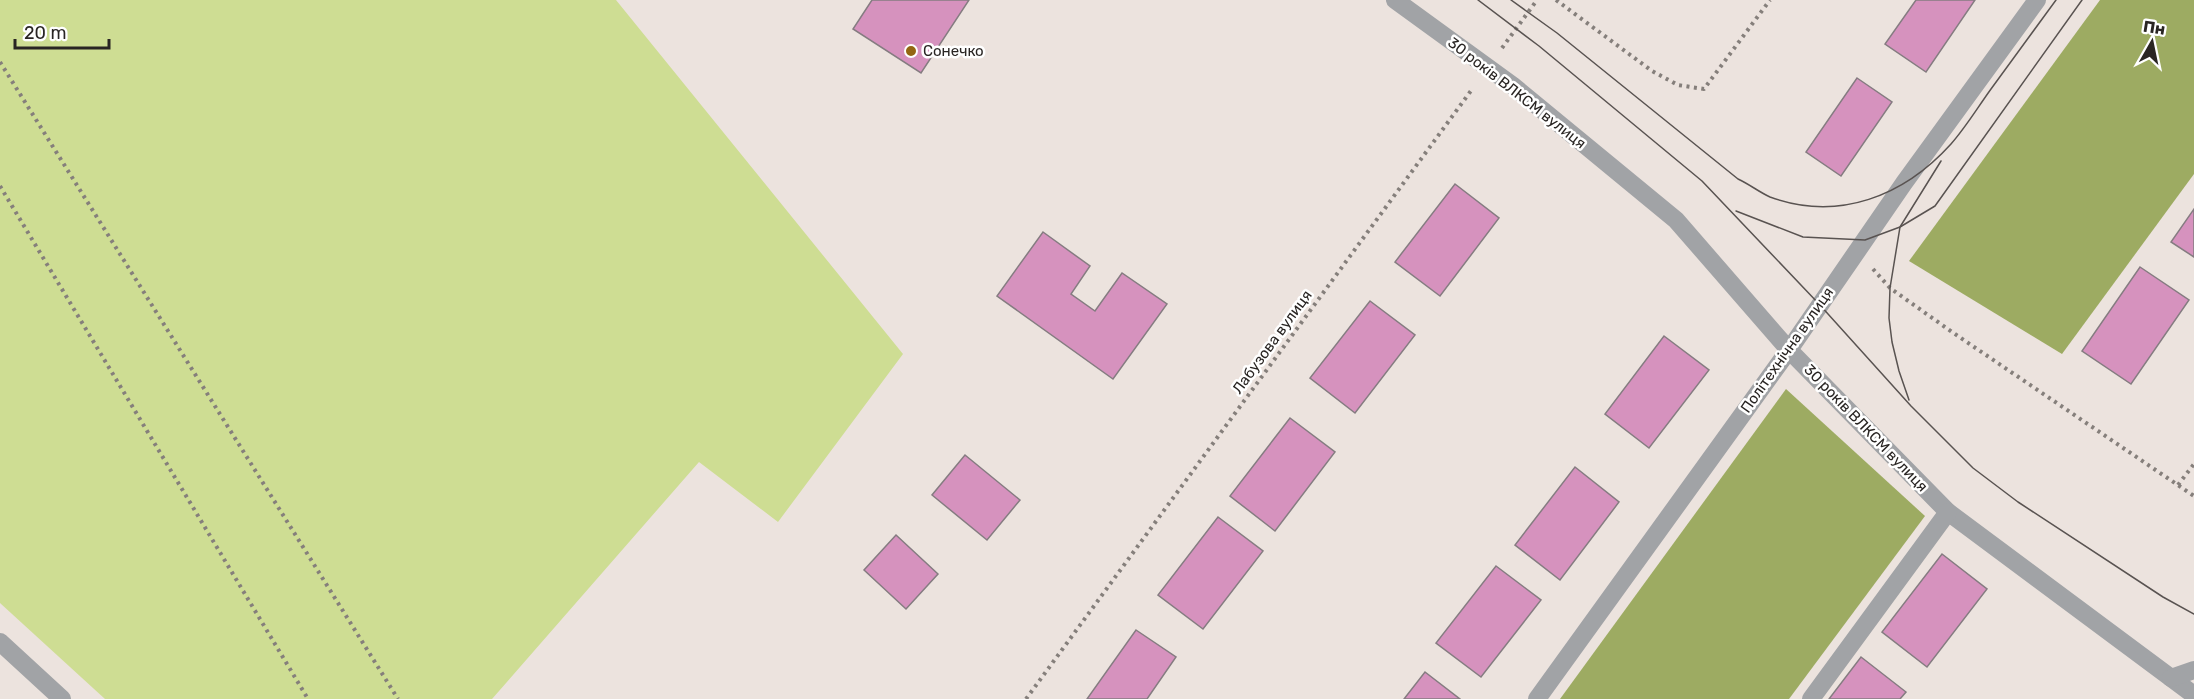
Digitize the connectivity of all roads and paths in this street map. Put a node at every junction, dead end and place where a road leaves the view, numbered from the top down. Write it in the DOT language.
graph roads {
  1 [pos="1395,0"];
  2 [pos="1537,0"];
  3 [pos="1556,0"];
  4 [pos="1770,0"];
  5 [pos="2037,0"];
  6 [pos="0,62"];
  7 [pos="1488,68"];
  8 [pos="0,186"];
  9 [pos="1857,250"];
  10 [pos="1789,350"];
  11 [pos="2194,464"];
  12 [pos="2178,485"];
  13 [pos="2194,496"];
  14 [pos="1948,512"];
  15 [pos="0,642"];
  16 [pos="2194,670"];
  17 [pos="2171,678"];
  18 [pos="2194,695"];
  19 [pos="62,699"];
  20 [pos="308,699"];
  21 [pos="398,699"];
  22 [pos="1026,699"];
  23 [pos="1536,699"];
  24 [pos="1811,699"];
  1 -- 7 [label="street, 30 років ВЛКСМ вулиця"];
  2 -- 7 [label="path, Лабузова вулиця"];
  3 -- 4 [label="path"];
  5 -- 9 [label="street, Політехнічна вулиця"];
  6 -- 21 [label="path"];
  7 -- 10 [label="street, 30 років ВЛКСМ вулиця"];
  7 -- 22 [label="path, Лабузова вулиця"];
  8 -- 20 [label="path"];
  9 -- 10 [label="street, Політехнічна вулиця"];
  9 -- 12 [label="path"];
  10 -- 14 [label="street, 30 років ВЛКСМ вулиця"];
  10 -- 23 [label="street, Політехнічна вулиця"];
  11 -- 12 [label="path"];
  12 -- 13 [label="path"];
  14 -- 17 [label="street, 30 років ВЛКСМ вулиця"];
  14 -- 24 [label="street"];
  15 -- 19 [label="street"];
  16 -- 17 [label="street"];
  17 -- 18 [label="street, 30 років ВЛКСМ вулиця"];
}
